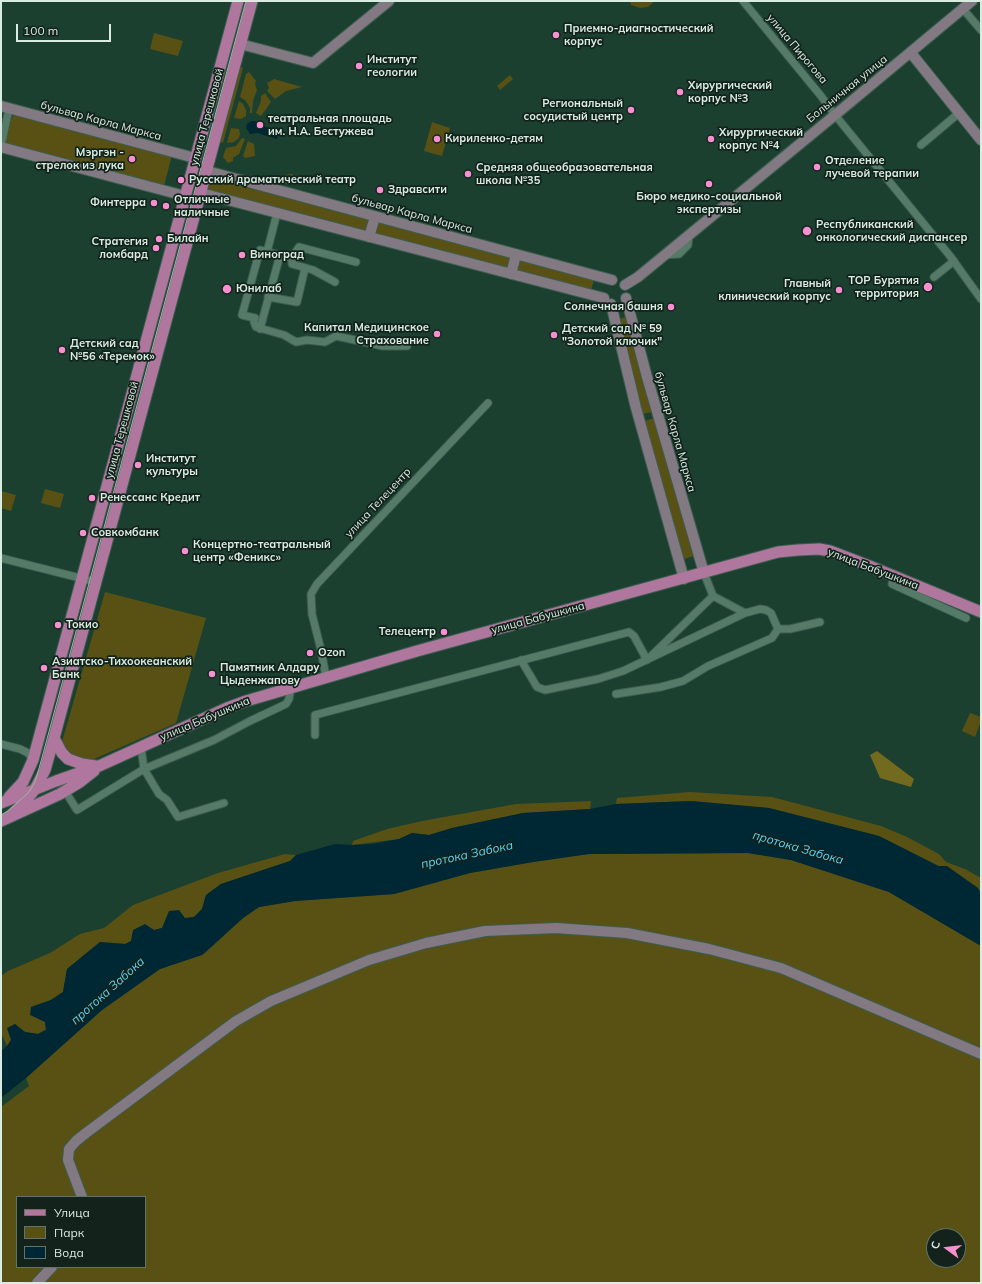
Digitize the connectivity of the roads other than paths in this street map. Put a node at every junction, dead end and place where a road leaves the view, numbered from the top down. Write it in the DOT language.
graph roads {
  1 [pos="238,1"];
  2 [pos="252,1"];
  3 [pos="389,1"];
  4 [pos="743,1"];
  5 [pos="972,1"];
  6 [pos="963,9"];
  7 [pos="981,30"];
  8 [pos="227,41"];
  9 [pos="240,44"];
  10 [pos="911,53"];
  11 [pos="5,108"];
  12 [pos="959,113"];
  13 [pos="835,115"];
  14 [pos="981,140"];
  15 [pos="921,145"];
  16 [pos="1,146"];
  17 [pos="195,158"];
  18 [pos="207,171"];
  19 [pos="201,193"];
  20 [pos="185,196"];
  21 [pos="277,213"];
  22 [pos="375,217"];
  23 [pos="369,237"];
  24 [pos="267,252"];
  25 [pos="280,255"];
  26 [pos="516,255"];
  27 [pos="292,258"];
  28 [pos="954,261"];
  29 [pos="356,262"];
  30 [pos="305,268"];
  31 [pos="511,274"];
  32 [pos="934,277"];
  33 [pos="612,280"];
  34 [pos="335,282"];
  35 [pos="625,285"];
  36 [pos="268,297"];
  37 [pos="626,298"];
  38 [pos="981,299"];
  39 [pos="608,301"];
  40 [pos="259,319"];
  41 [pos="407,346"];
  42 [pos="488,403"];
  43 [pos="658,413"];
  44 [pos="639,418"];
  45 [pos="1,558"];
  46 [pos="704,573"];
  47 [pos="894,576"];
  48 [pos="684,579"];
  49 [pos="82,580"];
  50 [pos="96,582"];
  51 [pos="713,596"];
  52 [pos="981,612"];
  53 [pos="745,613"];
  54 [pos="966,618"];
  55 [pos="820,622"];
  56 [pos="778,629"];
  57 [pos="521,660"];
  58 [pos="646,660"];
  59 [pos="326,678"];
  60 [pos="291,688"];
  61 [pos="616,694"];
  62 [pos="315,735"];
  63 [pos="54,738"];
  64 [pos="1,744"];
  65 [pos="141,747"];
  66 [pos="33,758"];
  67 [pos="99,766"];
  68 [pos="45,770"];
  69 [pos="144,770"];
  70 [pos="56,781"];
  71 [pos="35,789"];
  72 [pos="65,790"];
  73 [pos="2,803"];
  74 [pos="224,803"];
  75 [pos="5,819"];
  76 [pos="981,1054"];
  77 [pos="82,1196"];
  78 [pos="51,1268"];
  79 [pos="37,1283"];
  1 -- 8 [label="main road, улица Терешковой"];
  2 -- 9 [label="main road, улица Терешковой"];
  3 -- 9 [label="street"];
  4 -- 13 [label="street, улица Пирогова"];
  5 -- 6 [label="street, Больничная улица"];
  6 -- 7 [label="street"];
  6 -- 10 [label="street, Больничная улица"];
  8 -- 9 [label="main road"];
  8 -- 17 [label="main road, улица Терешковой"];
  9 -- 18 [label="main road, улица Терешковой"];
  10 -- 12 [label="street"];
  10 -- 13 [label="street, Больничная улица"];
  11 -- 16 [label="street"];
  11 -- 17 [label="street, бульвар Карла Маркса"];
  12 -- 14 [label="street"];
  12 -- 15 [label="street"];
  13 -- 28 [label="street, улица Пирогова"];
  13 -- 35 [label="street, Больничная улица"];
  16 -- 20 [label="street"];
  17 -- 20 [label="main road, улица Терешковой"];
  18 -- 19 [label="main road, улица Терешковой"];
  18 -- 22 [label="street, бульвар Карла Маркса"];
  19 -- 21 [label="street"];
  19 -- 50 [label="main road, улица Терешковой"];
  20 -- 49 [label="main road, улица Терешковой"];
  21 -- 23 [label="street"];
  21 -- 24 [label="street"];
  22 -- 23 [label="street"];
  22 -- 26 [label="street, бульвар Карла Маркса"];
  23 -- 31 [label="street"];
  24 -- 25 [label="street"];
  24 -- 40 [label="street"];
  25 -- 27 [label="street"];
  25 -- 36 [label="street"];
  26 -- 31 [label="street"];
  26 -- 33 [label="street, бульвар Карла Маркса"];
  27 -- 29 [label="street"];
  27 -- 30 [label="street"];
  28 -- 32 [label="street"];
  28 -- 38 [label="street, улица Пирогова"];
  30 -- 34 [label="street"];
  30 -- 36 [label="street"];
  31 -- 39 [label="street"];
  33 -- 35 [label="street"];
  33 -- 39 [label="street"];
  35 -- 37 [label="street"];
  36 -- 40 [label="street"];
  37 -- 39 [label="street"];
  37 -- 43 [label="street, бульвар Карла Маркса"];
  39 -- 44 [label="street"];
  40 -- 41 [label="street"];
  42 -- 59 [label="street, улица Телецентр"];
  43 -- 44 [label="street"];
  43 -- 46 [label="street, бульвар Карла Маркса"];
  44 -- 48 [label="street"];
  45 -- 49 [label="street"];
  46 -- 47 [label="main road, улица Бабушкина"];
  46 -- 48 [label="main road, улица Бабушкина"];
  46 -- 51 [label="street"];
  47 -- 52 [label="main road, улица Бабушкина"];
  47 -- 54 [label="street"];
  48 -- 59 [label="main road, улица Бабушкина"];
  49 -- 50 [label="street"];
  49 -- 66 [label="main road, улица Терешковой"];
  50 -- 63 [label="main road, улица Терешковой"];
  51 -- 53 [label="street"];
  51 -- 58 [label="street"];
  53 -- 56 [label="street"];
  53 -- 58 [label="street"];
  55 -- 56 [label="street"];
  56 -- 61 [label="street"];
  57 -- 58 [label="street"];
  57 -- 58 [label="street"];
  57 -- 62 [label="street"];
  59 -- 60 [label="main road, улица Бабушкина"];
  60 -- 65 [label="main road, улица Бабушкина"];
  60 -- 69 [label="street"];
  63 -- 67 [label="main road"];
  63 -- 68 [label="main road, улица Терешковой"];
  64 -- 66 [label="street"];
  65 -- 67 [label="main road, улица Бабушкина"];
  65 -- 69 [label="street"];
  66 -- 68 [label="main road"];
  66 -- 73 [label="main road, улица Терешковой"];
  67 -- 70 [label="main road, улица Бабушкина"];
  67 -- 72 [label="main road, улица Бабушкина"];
  68 -- 70 [label="main road"];
  68 -- 71 [label="main road, улица Терешковой"];
  69 -- 72 [label="street"];
  69 -- 74 [label="street"];
  70 -- 71 [label="main road, улица Бабушкина"];
  70 -- 72 [label="main road"];
  71 -- 73 [label="main road, улица Бабушкина"];
  71 -- 75 [label="main road, улица Терешковой"];
  72 -- 75 [label="main road, улица Бабушкина"];
  76 -- 77 [label="street"];
  78 -- 79 [label="street"];
}
